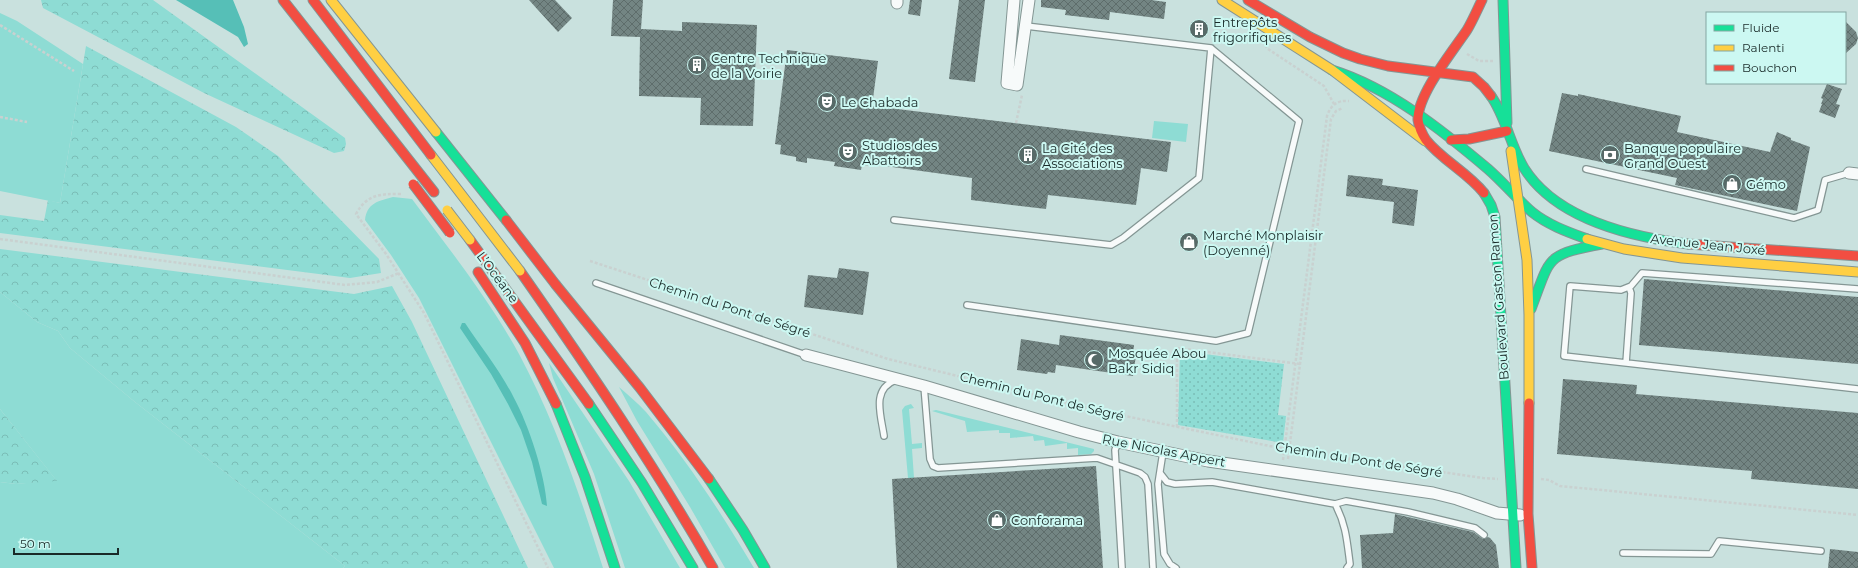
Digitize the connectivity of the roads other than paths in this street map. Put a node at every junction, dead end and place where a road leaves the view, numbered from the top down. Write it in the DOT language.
graph roads {
  1 [pos="283,0"];
  2 [pos="313,0"];
  3 [pos="330,0"];
  4 [pos="1014,0"];
  5 [pos="1029,0"];
  6 [pos="1222,0"];
  7 [pos="1234,0"];
  8 [pos="1482,0"];
  9 [pos="1503,0"];
  10 [pos="1251,1"];
  11 [pos="1012,25"];
  12 [pos="1026,26"];
  13 [pos="1211,48"];
  14 [pos="1332,70"];
  15 [pos="1439,71"];
  16 [pos="372,112"];
  17 [pos="1418,116"];
  18 [pos="1507,131"];
  19 [pos="1451,140"];
  20 [pos="1429,144"];
  21 [pos="1586,169"];
  22 [pos="1854,173"];
  23 [pos="1519,199"];
  24 [pos="894,220"];
  25 [pos="452,236"];
  26 [pos="1602,244"];
  27 [pos="1858,256"];
  28 [pos="472,263"];
  29 [pos="1858,272"];
  30 [pos="596,283"];
  31 [pos="1629,287"];
  32 [pos="1858,288"];
  33 [pos="967,305"];
  34 [pos="1529,315"];
  35 [pos="806,355"];
  36 [pos="1626,363"];
  37 [pos="898,379"];
  38 [pos="924,386"];
  39 [pos="1858,389"];
  40 [pos="884,436"];
  41 [pos="1118,442"];
  42 [pos="1163,452"];
  43 [pos="1116,465"];
  44 [pos="1160,473"];
  45 [pos="1335,504"];
  46 [pos="1528,514"];
  47 [pos="1512,515"];
  48 [pos="1484,535"];
  49 [pos="1821,551"];
  50 [pos="1623,554"];
  51 [pos="615,568"];
  52 [pos="693,568"];
  53 [pos="713,568"];
  54 [pos="765,568"];
  55 [pos="1122,568"];
  56 [pos="1153,568"];
  57 [pos="1176,568"];
  58 [pos="1347,568"];
  59 [pos="1516,568"];
  60 [pos="1532,568"];
  1 -- 16 [label="main road, L’Océane"];
  2 -- 53 [label="main road, L’Océane, bridge"];
  3 -- 54 [label="main road, bridge"];
  4 -- 11 [label="street"];
  5 -- 12 [label="street"];
  6 -- 14 [label="main road"];
  7 -- 10 [label="main road"];
  8 -- 15 [label="main road"];
  9 -- 18 [label="main road, Boulevard Gaston Ramon"];
  10 -- 15 [label="main road"];
  11 -- 12 [label="street"];
  11 -- 12 [label="street"];
  12 -- 13 [label="lane"];
  13 -- 24 [label="lane"];
  13 -- 33 [label="lane"];
  14 -- 17 [label="main road, Avenue Jean Joxé"];
  14 -- 20 [label="main road"];
  15 -- 17 [label="main road"];
  15 -- 18 [label="main road"];
  16 -- 25 [label="main road, bridge"];
  16 -- 52 [label="main road, L’Océane, bridge"];
  17 -- 19 [label="main road, Avenue Jean Joxé"];
  17 -- 20 [label="main road, Boulevard Gaston Ramon"];
  18 -- 19 [label="main road"];
  18 -- 23 [label="main road, Boulevard Gaston Ramon"];
  18 -- 27 [label="main road, Avenue Jean Joxé"];
  19 -- 23 [label="main road, Avenue Jean Joxé"];
  20 -- 47 [label="main road, Boulevard Gaston Ramon"];
  21 -- 22 [label="lane"];
  23 -- 26 [label="main road, Avenue Jean Joxé"];
  23 -- 34 [label="main road, Boulevard Gaston Ramon"];
  26 -- 29 [label="main road, Avenue Jean Joxé"];
  26 -- 34 [label="main road"];
  28 -- 51 [label="main road"];
  30 -- 35 [label="lane"];
  31 -- 32 [label="lane"];
  31 -- 36 [label="lane"];
  31 -- 36 [label="lane"];
  34 -- 46 [label="main road, Boulevard Gaston Ramon"];
  35 -- 37 [label="street, Rue Nicolas Appert"];
  36 -- 39 [label="lane"];
  37 -- 38 [label="street, Rue Nicolas Appert"];
  37 -- 40 [label="lane"];
  38 -- 41 [label="street, Rue Nicolas Appert"];
  38 -- 43 [label="lane"];
  41 -- 42 [label="street, Rue Nicolas Appert"];
  41 -- 43 [label="lane"];
  42 -- 44 [label="lane"];
  42 -- 47 [label="street, Rue Nicolas Appert"];
  43 -- 55 [label="lane"];
  43 -- 56 [label="lane"];
  44 -- 45 [label="lane"];
  44 -- 57 [label="lane"];
  45 -- 48 [label="lane"];
  45 -- 58 [label="lane"];
  46 -- 47 [label="street, Rue Nicolas Appert"];
  46 -- 60 [label="main road, Boulevard Gaston Ramon"];
  47 -- 59 [label="main road, Boulevard Gaston Ramon"];
  49 -- 50 [label="lane"];
}
